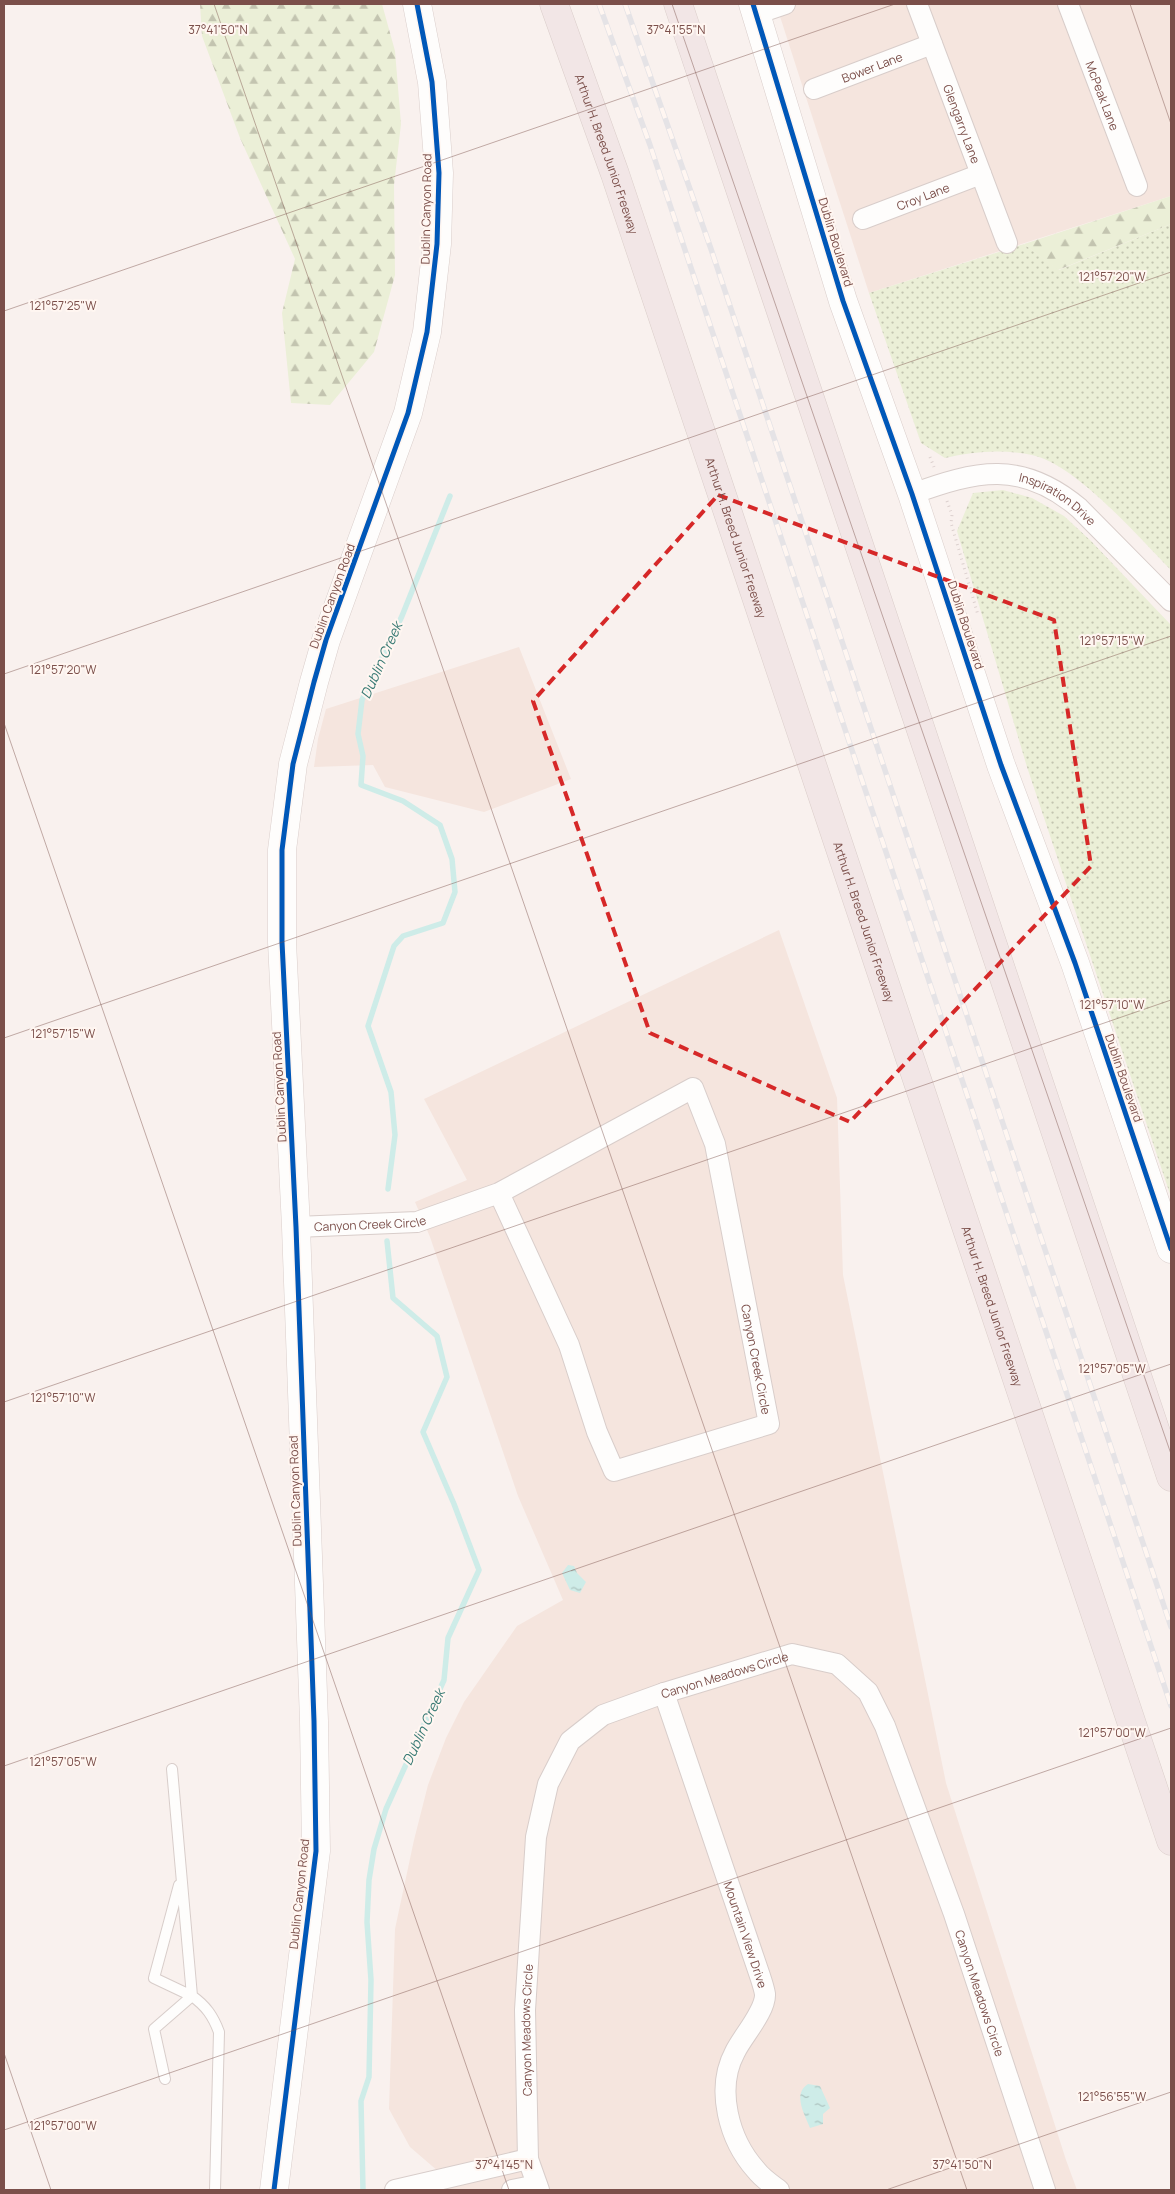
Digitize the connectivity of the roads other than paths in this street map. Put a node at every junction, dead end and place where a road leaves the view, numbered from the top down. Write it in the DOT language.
graph roads {
  1 [pos="417,4"];
  2 [pos="554,4"];
  3 [pos="678,4"];
  4 [pos="785,4"];
  5 [pos="916,4"];
  6 [pos="1068,4"];
  7 [pos="754,9"];
  8 [pos="932,44"];
  9 [pos="814,89"];
  10 [pos="981,174"];
  11 [pos="1137,186"];
  12 [pos="863,219"];
  13 [pos="1007,244"];
  14 [pos="912,494"];
  15 [pos="1171,601"];
  16 [pos="499,1193"];
  17 [pos="296,1227"];
  18 [pos="1171,1249"];
  19 [pos="1171,1476"];
  20 [pos="664,1693"];
  21 [pos="172,1770"];
  22 [pos="1171,1841"];
  23 [pos="181,1877"];
  24 [pos="192,1996"];
  25 [pos="165,2079"];
  26 [pos="528,2159"];
  27 [pos="538,2188"];
  28 [pos="215,2190"];
  29 [pos="274,2190"];
  30 [pos="395,2190"];
  31 [pos="512,2190"];
  32 [pos="779,2190"];
  33 [pos="1045,2190"];
  1 -- 17 [label="main road, Dublin Canyon Road"];
  2 -- 22 [label="highway, Arthur H. Breed Junior Freeway"];
  3 -- 19 [label="highway"];
  4 -- 7 [label="street"];
  5 -- 8 [label="street, Glengarry Lane"];
  6 -- 11 [label="street, McPeak Lane"];
  7 -- 14 [label="main road, Dublin Boulevard"];
  8 -- 9 [label="street, Bower Lane"];
  8 -- 10 [label="street, Glengarry Lane"];
  10 -- 12 [label="street, Croy Lane"];
  10 -- 13 [label="street, Glengarry Lane"];
  14 -- 15 [label="street, Inspiration Drive"];
  14 -- 18 [label="main road, Dublin Boulevard"];
  16 -- 16 [label="street, Canyon Creek Circle"];
  16 -- 17 [label="street, Canyon Creek Circle"];
  17 -- 29 [label="main road, Dublin Canyon Road"];
  20 -- 26 [label="street, Canyon Meadows Circle"];
  20 -- 32 [label="street, Mountain View Drive"];
  20 -- 33 [label="street, Canyon Meadows Circle"];
  21 -- 23 [label="lane"];
  23 -- 24 [label="lane"];
  23 -- 24 [label="lane"];
  24 -- 25 [label="lane"];
  24 -- 28 [label="lane"];
  26 -- 27 [label="street, Canyon Meadows Circle"];
  26 -- 30 [label="street"];
  27 -- 31 [label="street"];
}
